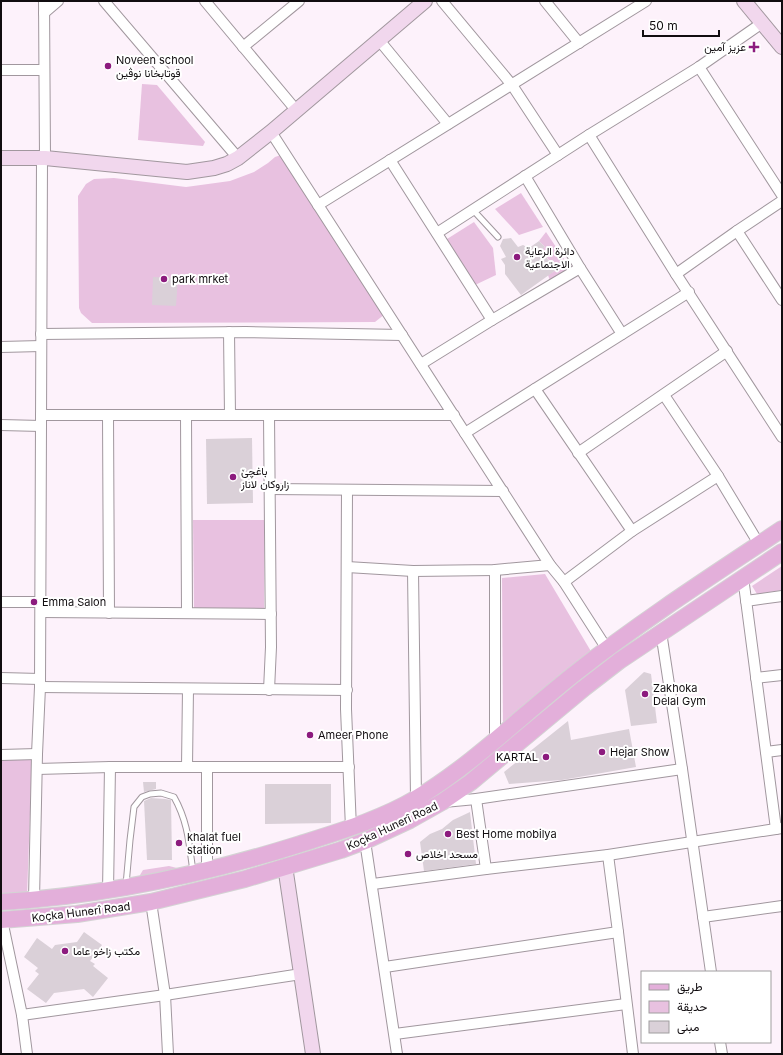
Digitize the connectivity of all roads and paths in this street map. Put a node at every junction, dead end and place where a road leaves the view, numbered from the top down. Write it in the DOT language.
graph roads {
  1 [pos="44,1"];
  2 [pos="58,1"];
  3 [pos="104,1"];
  4 [pos="205,1"];
  5 [pos="298,1"];
  6 [pos="425,1"];
  7 [pos="442,1"];
  8 [pos="545,1"];
  9 [pos="645,1"];
  10 [pos="744,1"];
  11 [pos="44,13"];
  12 [pos="762,23"];
  13 [pos="379,40"];
  14 [pos="579,43"];
  15 [pos="243,46"];
  16 [pos="782,47"];
  17 [pos="700,67"];
  18 [pos="1,70"];
  19 [pos="44,70"];
  20 [pos="512,85"];
  21 [pos="296,110"];
  22 [pos="448,124"];
  23 [pos="271,132"];
  24 [pos="589,135"];
  25 [pos="558,155"];
  26 [pos="1,158"];
  27 [pos="43,158"];
  28 [pos="238,158"];
  29 [pos="390,160"];
  30 [pos="525,176"];
  31 [pos="782,195"];
  32 [pos="782,201"];
  33 [pos="318,205"];
  34 [pos="474,210"];
  35 [pos="737,231"];
  36 [pos="437,233"];
  37 [pos="498,237"];
  38 [pos="580,268"];
  39 [pos="676,274"];
  40 [pos="689,292"];
  41 [pos="782,299"];
  42 [pos="492,320"];
  43 [pos="230,332"];
  44 [pos="41,334"];
  45 [pos="622,334"];
  46 [pos="402,335"];
  47 [pos="41,346"];
  48 [pos="1,347"];
  49 [pos="727,351"];
  50 [pos="421,364"];
  51 [pos="535,389"];
  52 [pos="664,395"];
  53 [pos="454,414"];
  54 [pos="41,415"];
  55 [pos="108,415"];
  56 [pos="186,415"];
  57 [pos="230,415"];
  58 [pos="269,415"];
  59 [pos="1,425"];
  60 [pos="41,426"];
  61 [pos="465,433"];
  62 [pos="782,437"];
  63 [pos="578,452"];
  64 [pos="718,476"];
  65 [pos="270,489"];
  66 [pos="347,490"];
  67 [pos="503,491"];
  68 [pos="782,529"];
  69 [pos="632,531"];
  70 [pos="759,544"];
  71 [pos="782,552"];
  72 [pos="550,565"];
  73 [pos="347,567"];
  74 [pos="494,570"];
  75 [pos="413,571"];
  76 [pos="743,577"];
  77 [pos="564,582"];
  78 [pos="782,596"];
  79 [pos="746,601"];
  80 [pos="1,602"];
  81 [pos="41,607"];
  82 [pos="109,613"];
  83 [pos="187,613"];
  84 [pos="271,614"];
  85 [pos="661,632"];
  86 [pos="607,649"];
  87 [pos="782,675"];
  88 [pos="1,678"];
  89 [pos="756,678"];
  90 [pos="40,683"];
  91 [pos="188,689"];
  92 [pos="269,690"];
  93 [pos="346,690"];
  94 [pos="495,740"];
  95 [pos="782,750"];
  96 [pos="766,752"];
  97 [pos="37,754"];
  98 [pos="1,755"];
  99 [pos="110,767"];
  100 [pos="187,767"];
  101 [pos="207,767"];
  102 [pos="349,767"];
  103 [pos="682,769"];
  104 [pos="37,770"];
  105 [pos="416,798"];
  106 [pos="476,799"];
  107 [pos="442,802"];
  108 [pos="351,828"];
  109 [pos="779,828"];
  110 [pos="365,841"];
  111 [pos="692,842"];
  112 [pos="608,855"];
  113 [pos="285,866"];
  114 [pos="486,869"];
  115 [pos="200,871"];
  116 [pos="373,884"];
  117 [pos="126,888"];
  118 [pos="108,891"];
  119 [pos="74,895"];
  120 [pos="34,900"];
  121 [pos="1,902"];
  122 [pos="151,902"];
  123 [pos="782,906"];
  124 [pos="76,914"];
  125 [pos="703,916"];
  126 [pos="2,920"];
  127 [pos="618,932"];
  128 [pos="385,967"];
  129 [pos="711,971"];
  130 [pos="301,974"];
  131 [pos="165,995"];
  132 [pos="626,1004"];
  133 [pos="22,1015"];
  134 [pos="394,1034"];
  135 [pos="720,1043"];
  136 [pos="27,1054"];
  137 [pos="168,1054"];
  138 [pos="312,1054"];
  139 [pos="398,1054"];
  140 [pos="633,1054"];
  141 [pos="722,1054"];
  1 -- 11 [label="street"];
  2 -- 11 [label="street"];
  3 -- 28 [label="street"];
  4 -- 15 [label="street"];
  5 -- 15 [label="street"];
  6 -- 13 [label="street"];
  7 -- 20 [label="street"];
  8 -- 14 [label="street"];
  9 -- 14 [label="street"];
  10 -- 12 [label="street"];
  11 -- 19 [label="street"];
  12 -- 16 [label="street"];
  12 -- 17 [label="street"];
  13 -- 21 [label="street"];
  13 -- 22 [label="street"];
  14 -- 20 [label="street"];
  15 -- 21 [label="street"];
  17 -- 24 [label="street"];
  17 -- 31 [label="street"];
  18 -- 19 [label="street"];
  19 -- 27 [label="street"];
  20 -- 22 [label="street"];
  20 -- 25 [label="street"];
  21 -- 23 [label="street"];
  22 -- 29 [label="street"];
  23 -- 28 [label="street"];
  23 -- 33 [label="street"];
  24 -- 25 [label="street"];
  24 -- 39 [label="street"];
  25 -- 30 [label="street"];
  26 -- 27 [label="street"];
  27 -- 28 [label="street"];
  27 -- 44 [label="street"];
  29 -- 33 [label="street"];
  29 -- 36 [label="street"];
  30 -- 34 [label="street"];
  30 -- 38 [label="street"];
  32 -- 35 [label="street"];
  33 -- 46 [label="street"];
  34 -- 36 [label="street"];
  34 -- 37 [label="lane"];
  35 -- 39 [label="street"];
  35 -- 41 [label="street"];
  36 -- 42 [label="street"];
  38 -- 42 [label="street"];
  38 -- 45 [label="street"];
  39 -- 40 [label="street"];
  40 -- 45 [label="street"];
  40 -- 49 [label="street"];
  42 -- 50 [label="street"];
  43 -- 44 [label="street"];
  43 -- 46 [label="street"];
  43 -- 57 [label="street"];
  44 -- 47 [label="street"];
  45 -- 51 [label="street"];
  46 -- 50 [label="street"];
  47 -- 48 [label="street"];
  47 -- 54 [label="street"];
  49 -- 52 [label="street"];
  49 -- 62 [label="street"];
  50 -- 53 [label="street"];
  51 -- 61 [label="street"];
  51 -- 63 [label="street"];
  52 -- 63 [label="street"];
  52 -- 64 [label="street"];
  53 -- 58 [label="street"];
  53 -- 61 [label="street"];
  54 -- 55 [label="street"];
  54 -- 60 [label="street"];
  55 -- 56 [label="street"];
  55 -- 82 [label="street"];
  56 -- 57 [label="street"];
  56 -- 83 [label="street"];
  57 -- 58 [label="street"];
  58 -- 65 [label="street"];
  59 -- 60 [label="street"];
  60 -- 81 [label="street"];
  61 -- 67 [label="street"];
  63 -- 69 [label="street"];
  64 -- 69 [label="street"];
  64 -- 70 [label="street"];
  65 -- 66 [label="street"];
  65 -- 84 [label="street"];
  66 -- 67 [label="street"];
  66 -- 73 [label="street"];
  67 -- 72 [label="street"];
  68 -- 70 [label="main road"];
  69 -- 77 [label="street"];
  70 -- 86 [label="main road"];
  71 -- 76 [label="main road, Koçka Hunerî Road"];
  72 -- 74 [label="street"];
  72 -- 77 [label="street"];
  73 -- 75 [label="street"];
  73 -- 93 [label="street"];
  74 -- 75 [label="street"];
  74 -- 94 [label="street"];
  75 -- 105 [label="street"];
  76 -- 79 [label="street"];
  76 -- 85 [label="main road, Koçka Hunerî Road"];
  77 -- 86 [label="street"];
  78 -- 79 [label="street"];
  79 -- 89 [label="street"];
  80 -- 81 [label="street"];
  81 -- 82 [label="street"];
  81 -- 90 [label="street"];
  82 -- 83 [label="street"];
  83 -- 84 [label="street"];
  84 -- 92 [label="street"];
  85 -- 103 [label="street"];
  85 -- 107 [label="main road, Koçka Hunerî Road"];
  86 -- 94 [label="main road"];
  87 -- 89 [label="street"];
  88 -- 90 [label="street"];
  89 -- 96 [label="street"];
  90 -- 91 [label="street"];
  90 -- 97 [label="street"];
  91 -- 92 [label="street"];
  91 -- 100 [label="street"];
  92 -- 93 [label="street"];
  93 -- 102 [label="street"];
  94 -- 105 [label="main road"];
  95 -- 96 [label="street"];
  96 -- 109 [label="street"];
  97 -- 98 [label="street"];
  97 -- 104 [label="street"];
  99 -- 100 [label="street"];
  99 -- 104 [label="street"];
  99 -- 118 [label="street"];
  100 -- 101 [label="street"];
  101 -- 102 [label="street"];
  101 -- 115 [label="street"];
  102 -- 108 [label="street"];
  103 -- 106 [label="street"];
  103 -- 111 [label="street"];
  104 -- 120 [label="street"];
  105 -- 108 [label="main road"];
  106 -- 107 [label="street"];
  106 -- 114 [label="street"];
  107 -- 110 [label="main road, Koçka Hunerî Road"];
  108 -- 115 [label="main road"];
  109 -- 111 [label="street"];
  110 -- 113 [label="main road, Koçka Hunerî Road"];
  110 -- 116 [label="street"];
  111 -- 112 [label="street"];
  111 -- 125 [label="street"];
  112 -- 114 [label="street"];
  112 -- 127 [label="street"];
  113 -- 122 [label="main road, Koçka Hunerî Road"];
  113 -- 130 [label="street"];
  114 -- 116 [label="street"];
  115 -- 117 [label="main road"];
  115 -- 117 [label="lane"];
  116 -- 128 [label="street"];
  117 -- 118 [label="main road"];
  118 -- 119 [label="main road"];
  119 -- 120 [label="main road"];
  119 -- 124 [label="main road"];
  120 -- 121 [label="main road"];
  122 -- 124 [label="main road, Koçka Hunerî Road"];
  122 -- 131 [label="street"];
  123 -- 125 [label="street"];
  124 -- 126 [label="main road, Koçka Hunerî Road"];
  125 -- 129 [label="street"];
  126 -- 133 [label="street"];
  127 -- 128 [label="street"];
  127 -- 132 [label="street"];
  128 -- 134 [label="street"];
  130 -- 131 [label="street"];
  130 -- 138 [label="street"];
  131 -- 133 [label="street"];
  131 -- 137 [label="street"];
  132 -- 134 [label="street"];
  132 -- 140 [label="street"];
  133 -- 136 [label="street"];
  134 -- 139 [label="street"];
  135 -- 141 [label="street"];
}
